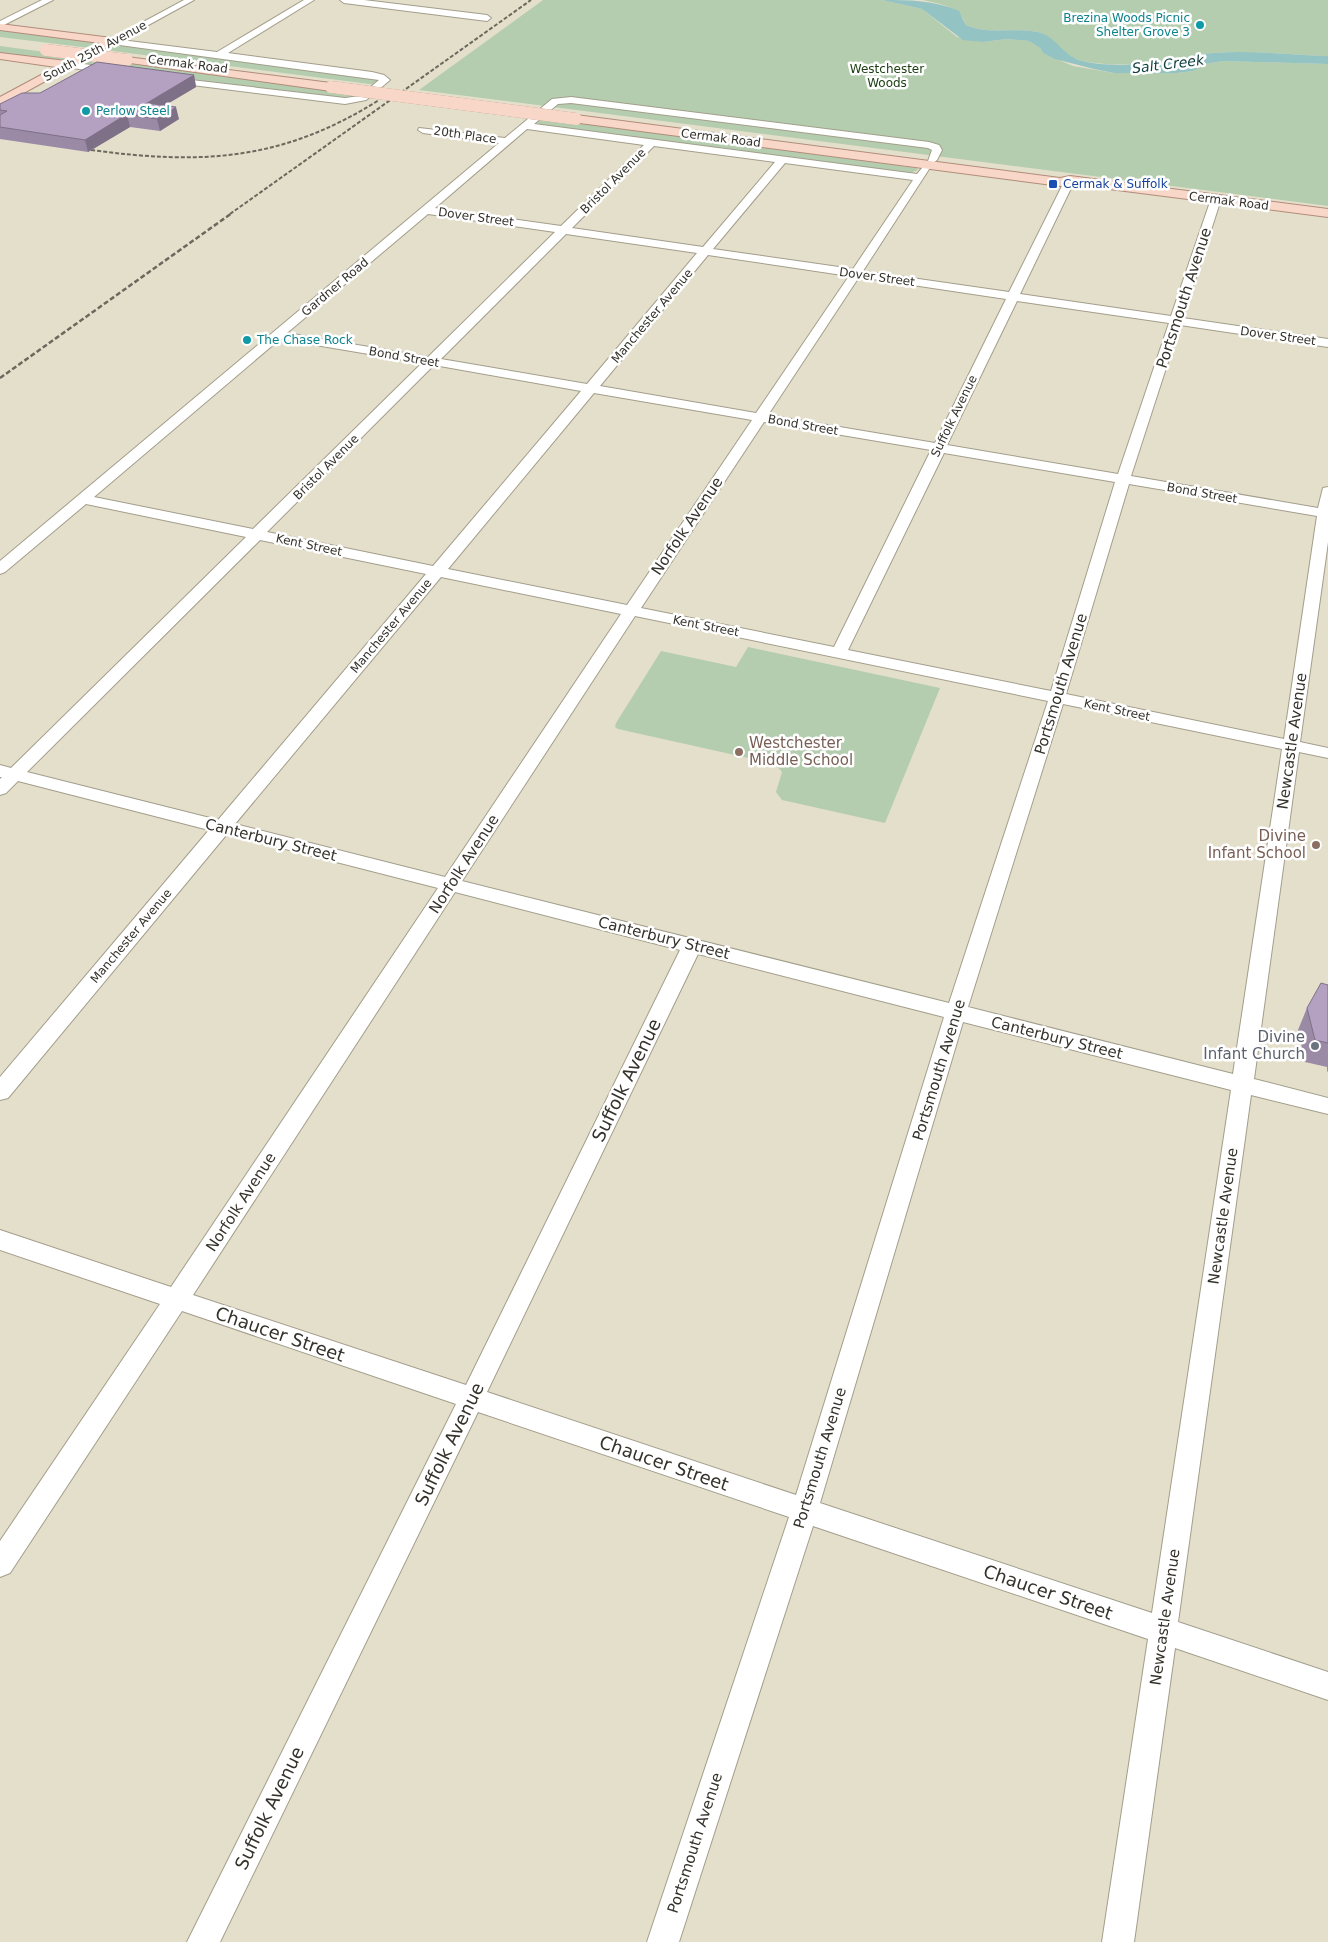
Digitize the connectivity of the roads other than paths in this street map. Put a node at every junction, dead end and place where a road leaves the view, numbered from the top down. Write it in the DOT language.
graph roads {
  1 [pos="49,0"];
  2 [pos="190,0"];
  3 [pos="310,0"];
  4 [pos="344,0"];
  5 [pos="488,18"];
  6 [pos="0,25"];
  7 [pos="112,41"];
  8 [pos="43,47"];
  9 [pos="219,55"];
  10 [pos="0,56"];
  11 [pos="68,65"];
  12 [pos="127,73"];
  13 [pos="156,77"];
  14 [pos="555,101"];
  15 [pos="0,102"];
  16 [pos="525,126"];
  17 [pos="423,130"];
  18 [pos="508,141"];
  19 [pos="651,143"];
  20 [pos="782,160"];
  21 [pos="927,167"];
  22 [pos="1070,180"];
  23 [pos="1216,199"];
  24 [pos="426,210"];
  25 [pos="1328,213"];
  26 [pos="563,230"];
  27 [pos="706,251"];
  28 [pos="856,274"];
  29 [pos="1014,297"];
  30 [pos="1177,321"];
  31 [pos="278,335"];
  32 [pos="1328,343"];
  33 [pos="432,361"];
  34 [pos="592,388"];
  35 [pos="760,417"];
  36 [pos="938,448"];
  37 [pos="1123,479"];
  38 [pos="1328,491"];
  39 [pos="83,499"];
  40 [pos="1326,514"];
  41 [pos="258,535"];
  42 [pos="0,569"];
  43 [pos="437,571"];
  44 [pos="631,611"];
  45 [pos="839,653"];
  46 [pos="1057,698"];
  47 [pos="1291,745"];
  48 [pos="1328,753"];
  49 [pos="7,773"];
  50 [pos="0,789"];
  51 [pos="222,827"];
  52 [pos="451,885"];
  53 [pos="692,946"];
  54 [pos="956,1012"];
  55 [pos="1242,1084"];
  56 [pos="0,1092"];
  57 [pos="1328,1106"];
  58 [pos="0,1240"];
  59 [pos="177,1299"];
  60 [pos="472,1398"];
  61 [pos="805,1510"];
  62 [pos="0,1564"];
  63 [pos="1163,1631"];
  64 [pos="1328,1686"];
  65 [pos="203,1942"];
  66 [pos="663,1942"];
  67 [pos="1118,1942"];
  1 -- 6 [label="street"];
  2 -- 7 [label="street, South 25th Avenue"];
  3 -- 9 [label="street"];
  4 -- 5 [label="street"];
  6 -- 7 [label="main road"];
  7 -- 9 [label="street, Cermak Road"];
  7 -- 11 [label="main road, South 25th Avenue"];
  8 -- 21 [label="main road, Cermak Road, bridge"];
  9 -- 13 [label="street, Cermak Road"];
  10 -- 11 [label="main road"];
  11 -- 12 [label="street, Cermak Road"];
  11 -- 15 [label="main road, South 25th Avenue"];
  14 -- 16 [label="street, Gardner Road"];
  14 -- 21 [label="street, Cermak Road"];
  16 -- 18 [label="street, Gardner Road"];
  16 -- 19 [label="street, Cermak Road"];
  17 -- 18 [label="street, 20th Place"];
  18 -- 24 [label="street, Gardner Road"];
  19 -- 20 [label="street, Cermak Road"];
  19 -- 26 [label="street, Bristol Avenue"];
  20 -- 21 [label="street, Cermak Road"];
  20 -- 27 [label="street, Manchester Avenue"];
  21 -- 22 [label="main road, Cermak Road"];
  21 -- 28 [label="street, Norfolk Avenue"];
  22 -- 23 [label="main road, Cermak Road"];
  22 -- 29 [label="street, Suffolk Avenue"];
  23 -- 25 [label="main road, Cermak Road"];
  23 -- 30 [label="street, Portsmouth Avenue"];
  24 -- 26 [label="street, Dover Street"];
  24 -- 31 [label="street, Gardner Road"];
  26 -- 27 [label="street, Dover Street"];
  26 -- 33 [label="street, Bristol Avenue"];
  27 -- 28 [label="street, Dover Street"];
  27 -- 34 [label="street, Manchester Avenue"];
  28 -- 29 [label="street, Dover Street"];
  28 -- 35 [label="street, Norfolk Avenue"];
  29 -- 30 [label="street, Dover Street"];
  29 -- 36 [label="street, Suffolk Avenue"];
  30 -- 32 [label="street, Dover Street"];
  30 -- 37 [label="street, Portsmouth Avenue"];
  31 -- 33 [label="street, Bond Street"];
  31 -- 39 [label="street, Gardner Road"];
  33 -- 34 [label="street, Bond Street"];
  33 -- 41 [label="street, Bristol Avenue"];
  34 -- 35 [label="street, Bond Street"];
  34 -- 43 [label="street, Manchester Avenue"];
  35 -- 36 [label="street, Bond Street"];
  35 -- 44 [label="street, Norfolk Avenue"];
  36 -- 37 [label="street, Bond Street"];
  36 -- 45 [label="street, Suffolk Avenue"];
  37 -- 40 [label="street, Bond Street"];
  37 -- 46 [label="street, Portsmouth Avenue"];
  38 -- 40 [label="street, Newcastle Avenue"];
  39 -- 41 [label="street, Kent Street"];
  39 -- 42 [label="street, Gardner Road"];
  40 -- 47 [label="street, Newcastle Avenue"];
  41 -- 43 [label="street, Kent Street"];
  41 -- 49 [label="street, Bristol Avenue"];
  43 -- 44 [label="street, Kent Street"];
  43 -- 51 [label="street, Manchester Avenue"];
  44 -- 45 [label="street, Kent Street"];
  44 -- 52 [label="street, Norfolk Avenue"];
  45 -- 46 [label="street, Kent Street"];
  46 -- 47 [label="street, Kent Street"];
  46 -- 54 [label="street, Portsmouth Avenue"];
  47 -- 48 [label="street, Kent Street"];
  47 -- 55 [label="street, Newcastle Avenue"];
  49 -- 50 [label="street, Bristol Avenue"];
  49 -- 51 [label="street, Canterbury Street"];
  51 -- 52 [label="street, Canterbury Street"];
  51 -- 56 [label="street, Manchester Avenue"];
  52 -- 53 [label="street, Canterbury Street"];
  52 -- 59 [label="street, Norfolk Avenue"];
  53 -- 54 [label="street, Canterbury Street"];
  53 -- 60 [label="street, Suffolk Avenue"];
  54 -- 55 [label="street, Canterbury Street"];
  54 -- 61 [label="street, Portsmouth Avenue"];
  55 -- 57 [label="street, Canterbury Street"];
  55 -- 63 [label="street, Newcastle Avenue"];
  58 -- 59 [label="street, Chaucer Street"];
  59 -- 60 [label="street, Chaucer Street"];
  59 -- 62 [label="street, Norfolk Avenue"];
  60 -- 61 [label="street, Chaucer Street"];
  60 -- 65 [label="street, Suffolk Avenue"];
  61 -- 63 [label="street, Chaucer Street"];
  61 -- 66 [label="street, Portsmouth Avenue"];
  63 -- 64 [label="street, Chaucer Street"];
  63 -- 67 [label="street, Newcastle Avenue"];
}
